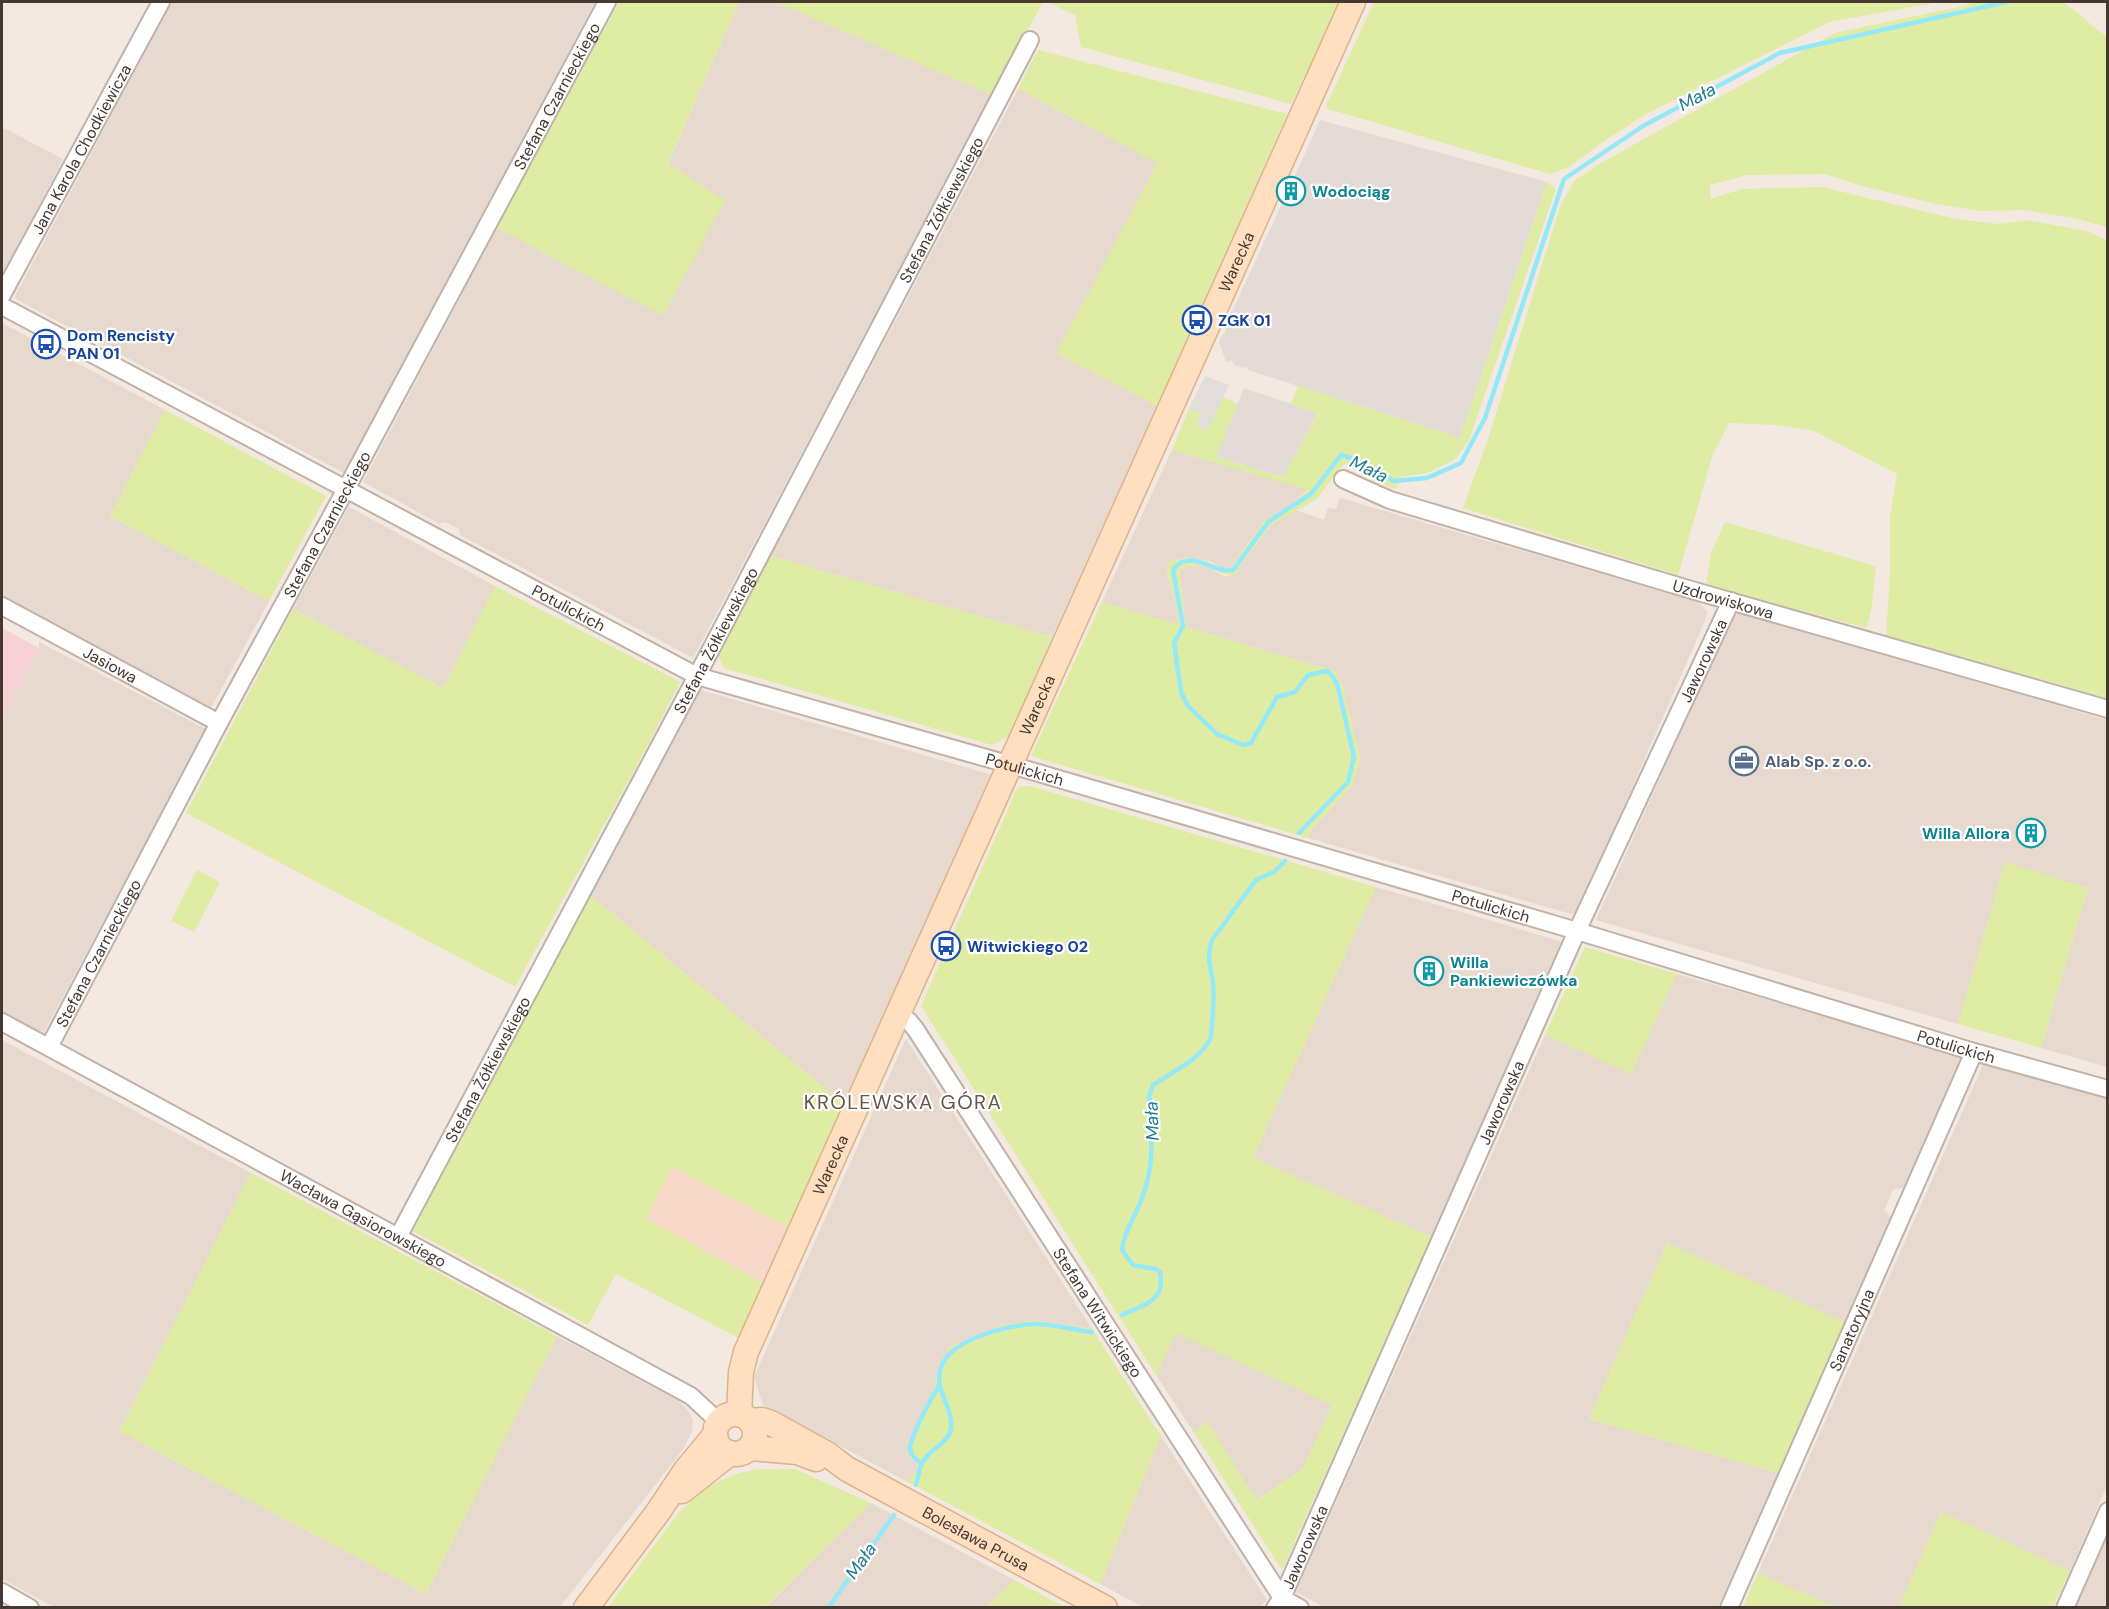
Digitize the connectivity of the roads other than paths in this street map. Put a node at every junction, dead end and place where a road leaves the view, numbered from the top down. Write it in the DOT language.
graph roads {
  1 [pos="161,2"];
  2 [pos="607,2"];
  3 [pos="1353,2"];
  4 [pos="1030,40"];
  5 [pos="2,295"];
  6 [pos="2,306"];
  7 [pos="1343,479"];
  8 [pos="346,489"];
  9 [pos="1731,601"];
  10 [pos="2,606"];
  11 [pos="697,676"];
  12 [pos="2108,709"];
  13 [pos="219,723"];
  14 [pos="1010,764"];
  15 [pos="1577,931"];
  16 [pos="898,1015"];
  17 [pos="2,1022"];
  18 [pos="49,1047"];
  19 [pos="1974,1053"];
  20 [pos="2108,1089"];
  21 [pos="398,1237"];
  22 [pos="734,1432"];
  23 [pos="2108,1511"];
  24 [pos="2,1593"];
  25 [pos="1279,1603"];
  26 [pos="30,1608"];
  27 [pos="586,1608"];
  28 [pos="1105,1608"];
  29 [pos="1300,1608"];
  30 [pos="1729,1608"];
  31 [pos="2065,1608"];
  1 -- 5 [label="street, Jana Karola Chodkiewicza"];
  2 -- 8 [label="street, Stefana Czarnieckiego"];
  3 -- 14 [label="street, Warecka"];
  4 -- 11 [label="street, Stefana Żółkiewskiego"];
  6 -- 8 [label="street, Potulickich"];
  7 -- 9 [label="street, Uzdrowiskowa"];
  8 -- 11 [label="street, Potulickich"];
  8 -- 13 [label="street, Stefana Czarnieckiego"];
  9 -- 12 [label="street, Uzdrowiskowa"];
  9 -- 15 [label="street, Jaworowska"];
  10 -- 13 [label="street, Jasiowa"];
  11 -- 14 [label="street, Potulickich"];
  11 -- 21 [label="street, Stefana Żółkiewskiego"];
  13 -- 18 [label="street, Stefana Czarnieckiego"];
  14 -- 15 [label="street, Potulickich"];
  14 -- 16 [label="street, Warecka"];
  15 -- 19 [label="street, Potulickich"];
  15 -- 25 [label="street, Jaworowska"];
  16 -- 22 [label="street, Warecka"];
  16 -- 25 [label="street, Stefana Witwickiego"];
  17 -- 18 [label="street, Wacława Gąsiorowskiego"];
  18 -- 21 [label="street, Wacława Gąsiorowskiego"];
  19 -- 20 [label="street, Potulickich"];
  19 -- 30 [label="street, Sanatoryjna"];
  21 -- 22 [label="street, Wacława Gąsiorowskiego"];
  22 -- 27 [label="street"];
  22 -- 28 [label="street, Bolesława Prusa"];
  23 -- 31 [label="street"];
  24 -- 26 [label="street"];
  25 -- 29 [label="street, Stefana Witwickiego"];
}
